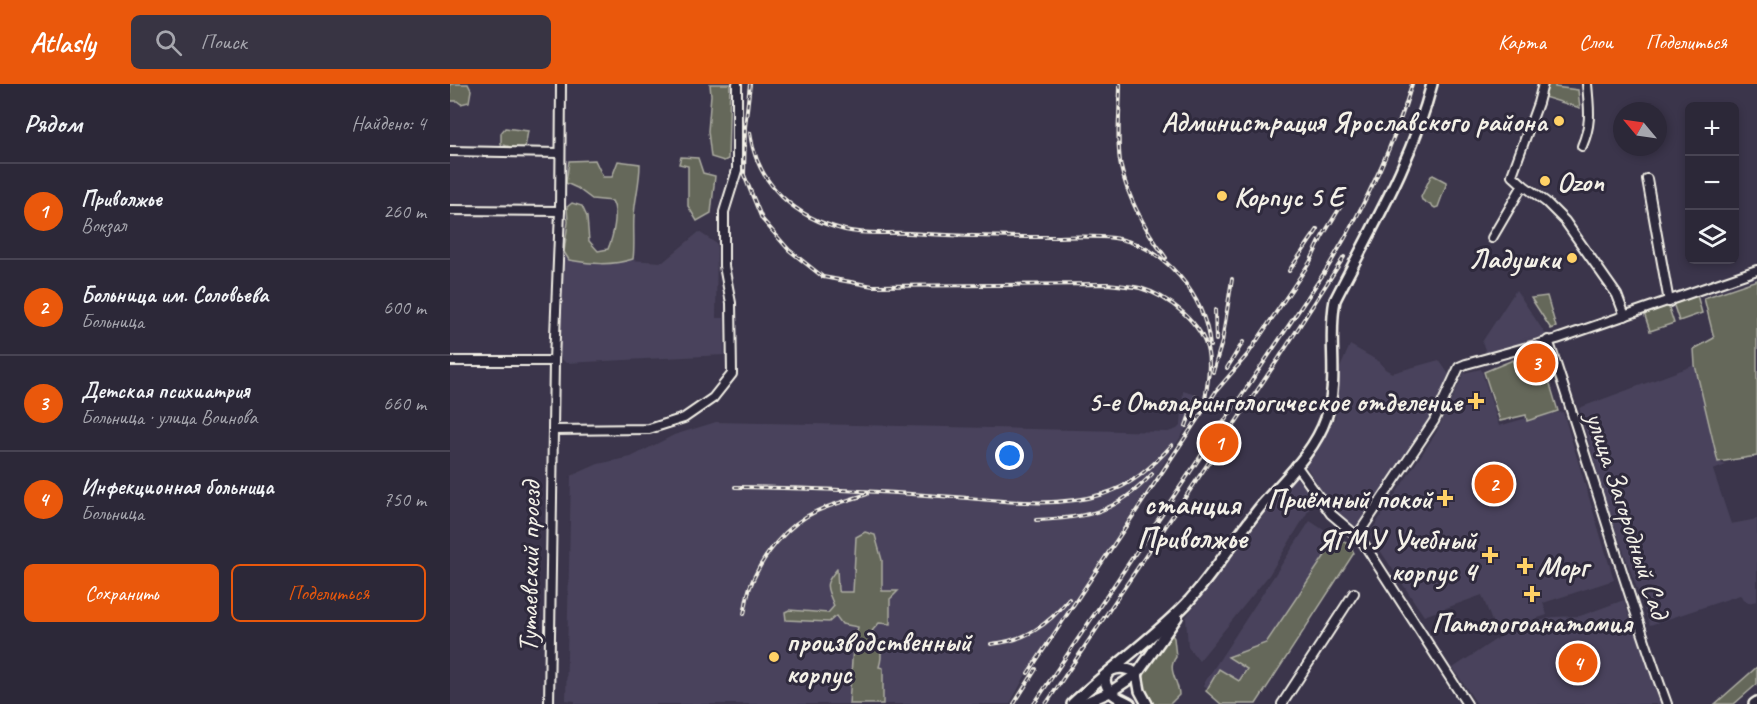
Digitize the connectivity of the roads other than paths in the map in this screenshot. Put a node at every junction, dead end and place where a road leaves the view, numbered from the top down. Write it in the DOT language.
graph roads {
  1 [pos="561,84"];
  2 [pos="737,84"];
  3 [pos="1432,84"];
  4 [pos="1543,84"];
  5 [pos="1587,84"];
  6 [pos="1582,146"];
  7 [pos="450,151"];
  8 [pos="560,153"];
  9 [pos="1647,179"];
  10 [pos="1522,185"];
  11 [pos="450,210"];
  12 [pos="560,212"];
  13 [pos="1492,238"];
  14 [pos="1757,270"];
  15 [pos="1669,302"];
  16 [pos="1624,316"];
  17 [pos="1548,340"];
  18 [pos="450,361"];
  19 [pos="554,361"];
  20 [pos="553,430"];
  21 [pos="1296,465"];
  22 [pos="1358,536"];
  23 [pos="1354,593"];
  24 [pos="1185,605"];
  25 [pos="1112,670"];
  26 [pos="1137,674"];
  27 [pos="1110,692"];
  28 [pos="549,704"];
  29 [pos="1072,704"];
  30 [pos="1082,704"];
  31 [pos="1130,704"];
  32 [pos="1147,704"];
  33 [pos="1282,704"];
  34 [pos="1467,704"];
  35 [pos="1667,704"];
  1 -- 8 [label="street, Тутаевский проезд"];
  2 -- 20 [label="street"];
  3 -- 21 [label="main road"];
  4 -- 10 [label="street"];
  5 -- 6 [label="street"];
  7 -- 8 [label="street"];
  8 -- 12 [label="street, Тутаевский проезд"];
  9 -- 15 [label="street"];
  10 -- 13 [label="street"];
  10 -- 16 [label="street"];
  11 -- 12 [label="street"];
  12 -- 19 [label="street, Тутаевский проезд"];
  14 -- 15 [label="street"];
  15 -- 16 [label="street"];
  16 -- 17 [label="street"];
  17 -- 22 [label="street"];
  17 -- 35 [label="street, улица Загородный Сад"];
  18 -- 19 [label="street"];
  19 -- 20 [label="street, Тутаевский проезд"];
  20 -- 28 [label="street, Тутаевский проезд"];
  21 -- 22 [label="street"];
  21 -- 24 [label="main road"];
  22 -- 34 [label="street"];
  23 -- 33 [label="street"];
  24 -- 25 [label="main road"];
  24 -- 26 [label="main road"];
  25 -- 26 [label="main road"];
  25 -- 27 [label="main road"];
  25 -- 29 [label="main road"];
  26 -- 27 [label="main road"];
  26 -- 32 [label="main road"];
  27 -- 30 [label="main road"];
  27 -- 31 [label="main road"];
}
